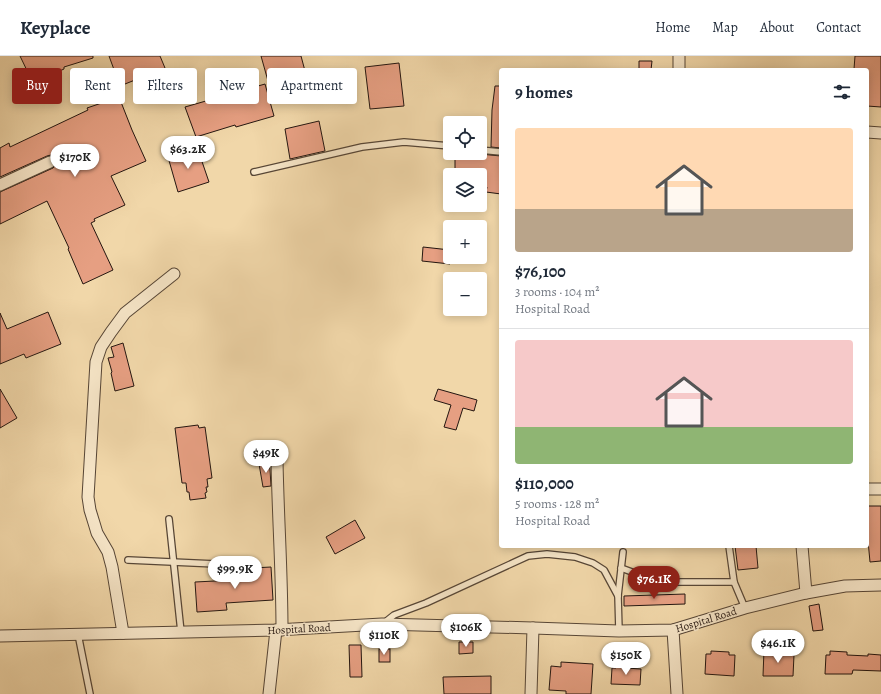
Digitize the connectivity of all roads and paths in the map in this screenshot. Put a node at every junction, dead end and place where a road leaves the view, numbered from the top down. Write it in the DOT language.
graph roads {
  1 [pos="679,56"];
  2 [pos="679,68"];
  3 [pos="869,132"];
  4 [pos="881,133"];
  5 [pos="443,145"];
  6 [pos="487,151"];
  7 [pos="499,152"];
  8 [pos="50,162"];
  9 [pos="254,172"];
  10 [pos="0,186"];
  11 [pos="174,274"];
  12 [pos="277,460"];
  13 [pos="869,489"];
  14 [pos="881,489"];
  15 [pos="169,519"];
  16 [pos="729,548"];
  17 [pos="802,548"];
  18 [pos="623,552"];
  19 [pos="128,560"];
  20 [pos="174,562"];
  21 [pos="216,564"];
  22 [pos="621,568"];
  23 [pos="734,582"];
  24 [pos="881,586"];
  25 [pos="806,593"];
  26 [pos="618,596"];
  27 [pos="745,608"];
  28 [pos="382,624"];
  29 [pos="533,628"];
  30 [pos="279,630"];
  31 [pos="672,630"];
  32 [pos="619,631"];
  33 [pos="181,632"];
  34 [pos="123,633"];
  35 [pos="78,634"];
  36 [pos="0,636"];
  37 [pos="90,694"];
  38 [pos="269,694"];
  39 [pos="531,694"];
  40 [pos="677,694"];
  1 -- 2 [label="street"];
  3 -- 4 [label="street"];
  5 -- 9 [label="lane"];
  6 -- 7 [label="lane"];
  8 -- 10 [label="street"];
  11 -- 34 [label="street"];
  12 -- 30 [label="street"];
  13 -- 14 [label="street"];
  15 -- 20 [label="lane"];
  16 -- 23 [label="lane"];
  17 -- 25 [label="street"];
  18 -- 22 [label="lane"];
  19 -- 20 [label="lane"];
  20 -- 21 [label="lane"];
  20 -- 33 [label="lane"];
  22 -- 23 [label="lane"];
  22 -- 26 [label="lane"];
  23 -- 27 [label="lane"];
  24 -- 25 [label="street, Hospital Road"];
  25 -- 27 [label="street, Hospital Road"];
  26 -- 28 [label="lane"];
  26 -- 32 [label="lane"];
  27 -- 31 [label="street, Hospital Road"];
  28 -- 29 [label="street, Hospital Road"];
  28 -- 30 [label="street, Hospital Road"];
  29 -- 32 [label="street, Hospital Road"];
  29 -- 39 [label="street"];
  30 -- 33 [label="street, Hospital Road"];
  30 -- 38 [label="street"];
  31 -- 32 [label="street, Hospital Road"];
  31 -- 40 [label="street"];
  33 -- 34 [label="street, Hospital Road"];
  34 -- 35 [label="street, Hospital Road"];
  35 -- 36 [label="street, Hospital Road"];
  35 -- 37 [label="lane"];
}
